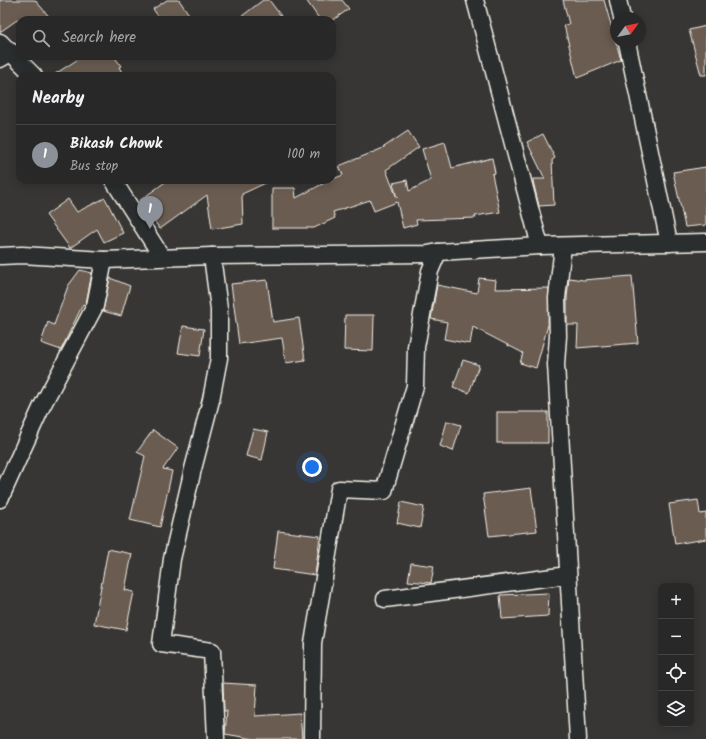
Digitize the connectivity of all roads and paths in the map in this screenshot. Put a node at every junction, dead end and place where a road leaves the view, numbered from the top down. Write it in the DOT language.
graph roads {
  1 [pos="475,0"];
  2 [pos="618,0"];
  3 [pos="621,12"];
  4 [pos="0,42"];
  5 [pos="628,48"];
  6 [pos="6,56"];
  7 [pos="28,72"];
  8 [pos="116,184"];
  9 [pos="706,242"];
  10 [pos="670,243"];
  11 [pos="540,246"];
  12 [pos="563,246"];
  13 [pos="438,252"];
  14 [pos="0,256"];
  15 [pos="212,256"];
  16 [pos="162,257"];
  17 [pos="104,260"];
  18 [pos="0,499"];
  19 [pos="568,575"];
  20 [pos="385,599"];
  21 [pos="216,739"];
  22 [pos="312,739"];
  23 [pos="578,739"];
  1 -- 11 [label="street"];
  2 -- 3 [label="street"];
  4 -- 6 [label="street"];
  5 -- 10 [label="street"];
  6 -- 7 [label="street"];
  8 -- 16 [label="street"];
  9 -- 10 [label="street"];
  10 -- 12 [label="street"];
  11 -- 12 [label="street"];
  11 -- 13 [label="street"];
  12 -- 19 [label="street"];
  13 -- 15 [label="street"];
  13 -- 22 [label="street"];
  14 -- 17 [label="street"];
  15 -- 16 [label="street"];
  15 -- 21 [label="street"];
  16 -- 17 [label="street"];
  17 -- 18 [label="street"];
  19 -- 20 [label="street"];
  19 -- 23 [label="street"];
}
